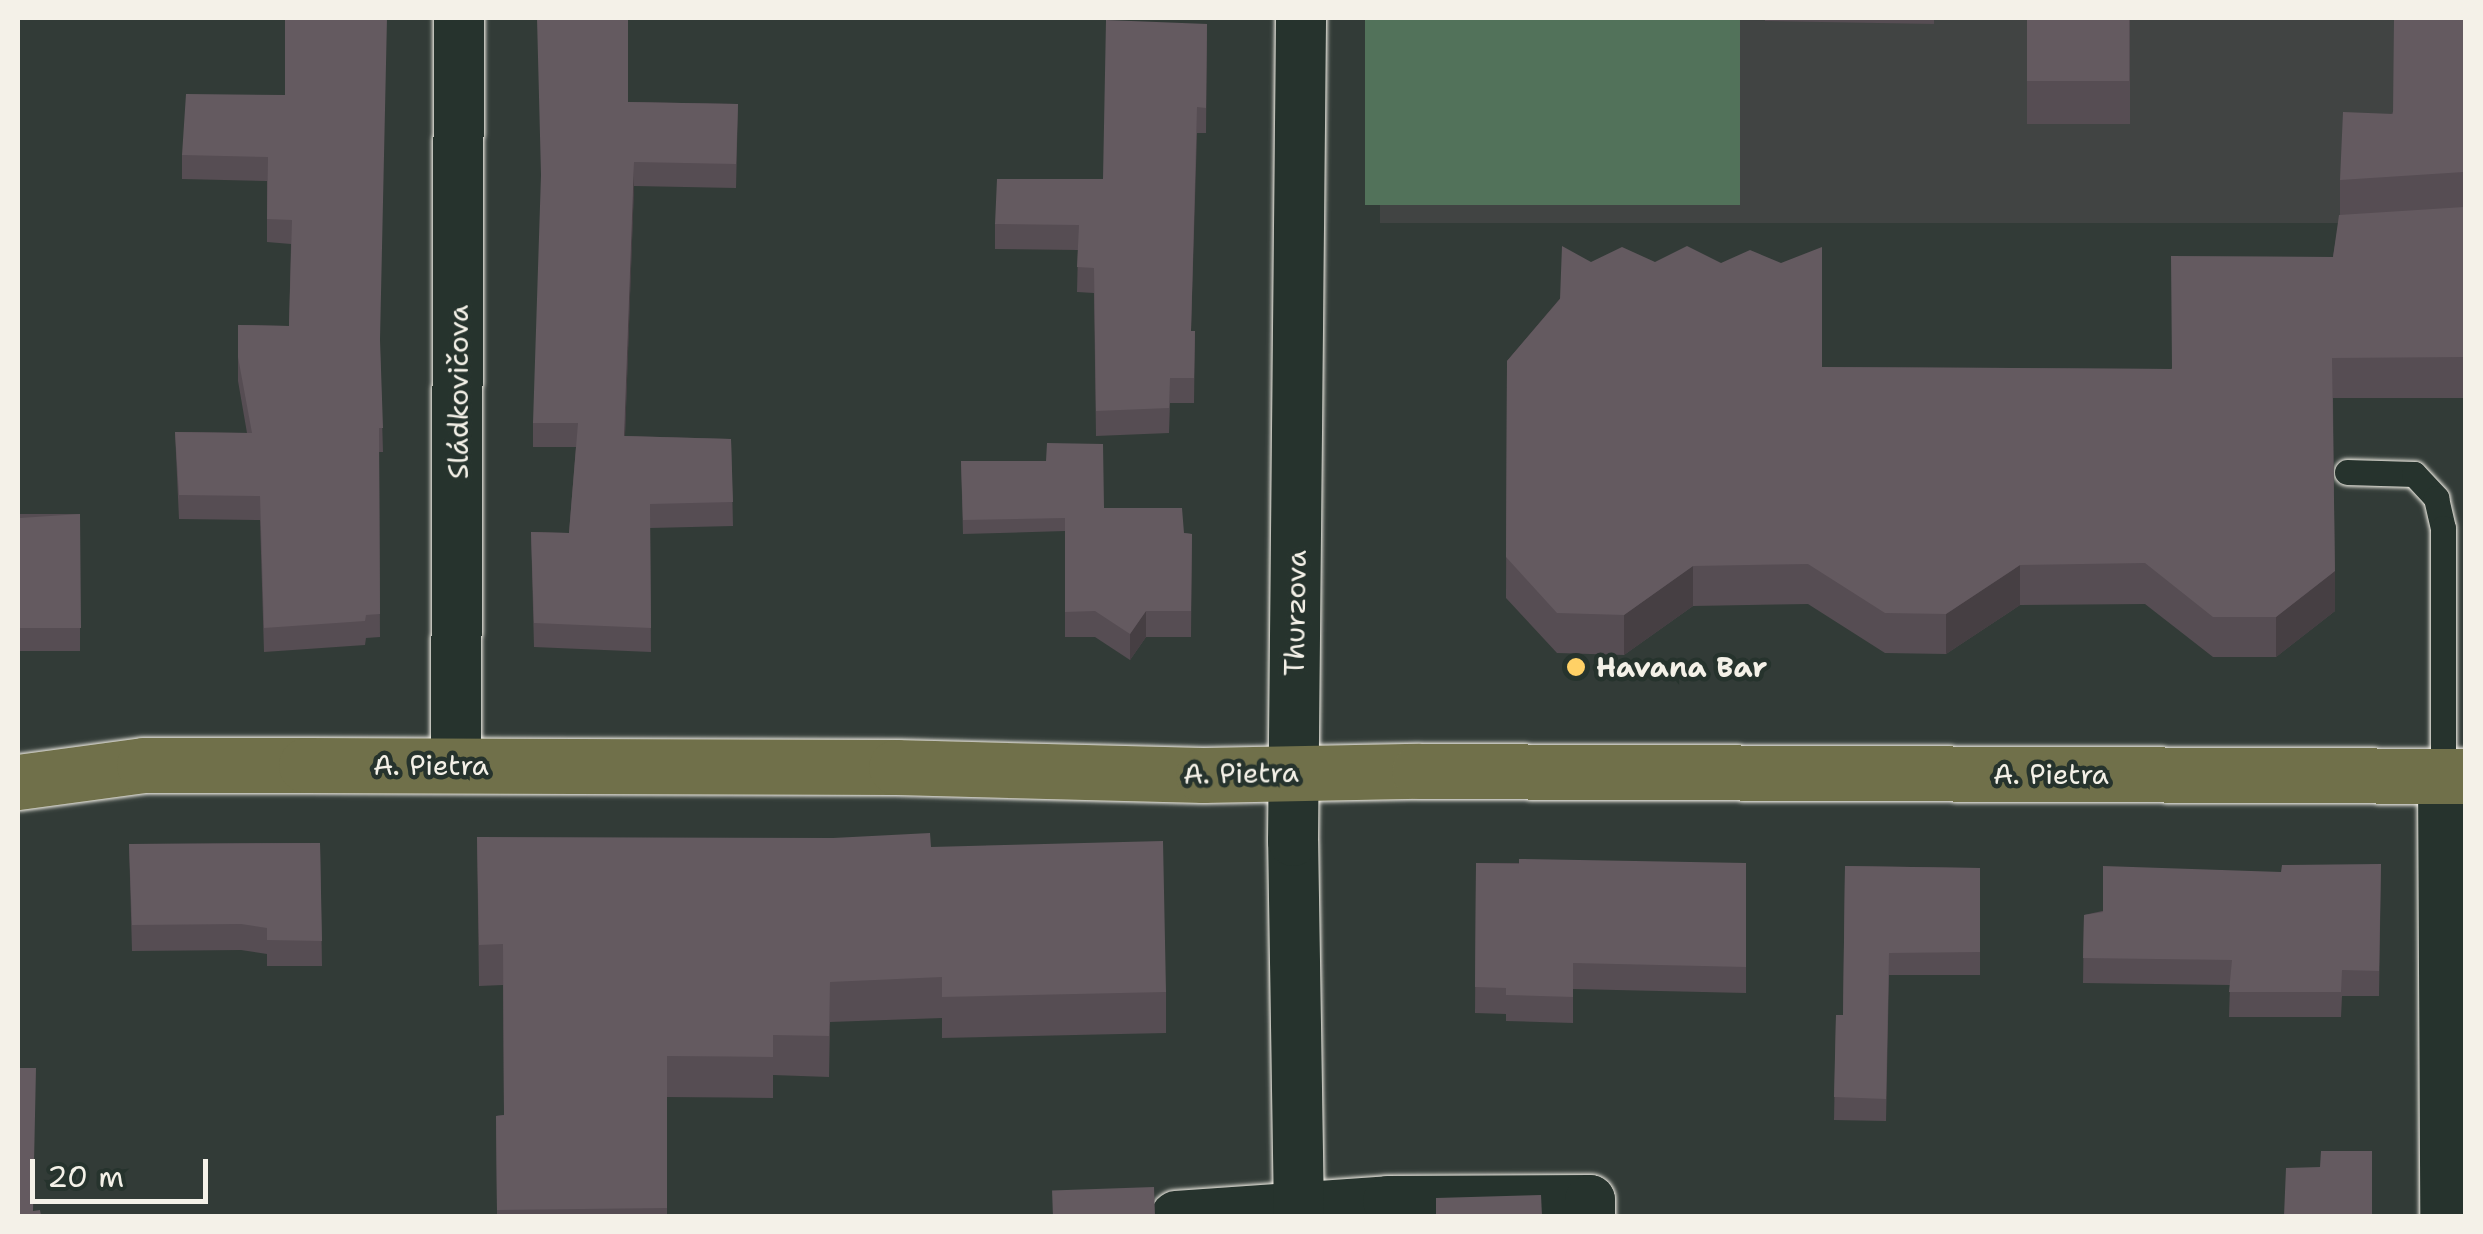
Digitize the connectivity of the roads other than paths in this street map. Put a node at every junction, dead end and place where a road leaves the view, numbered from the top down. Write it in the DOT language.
graph roads {
  1 [pos="460,18"];
  2 [pos="1301,18"];
  3 [pos="2347,472"];
  4 [pos="456,766"];
  5 [pos="1294,772"];
  6 [pos="2454,776"];
  7 [pos="18,782"];
  8 [pos="1298,1212"];
  9 [pos="1176,1216"];
  10 [pos="1590,1216"];
  11 [pos="2445,1216"];
  1 -- 4 [label="street, Sládkovičova"];
  2 -- 5 [label="street, Thurzova"];
  3 -- 6 [label="lane"];
  4 -- 5 [label="main road, A. Pietra"];
  4 -- 7 [label="main road, A. Pietra"];
  5 -- 6 [label="main road, A. Pietra"];
  5 -- 8 [label="street, Thurzova"];
  6 -- 11 [label="street"];
  8 -- 9 [label="street"];
  8 -- 10 [label="street"];
}
